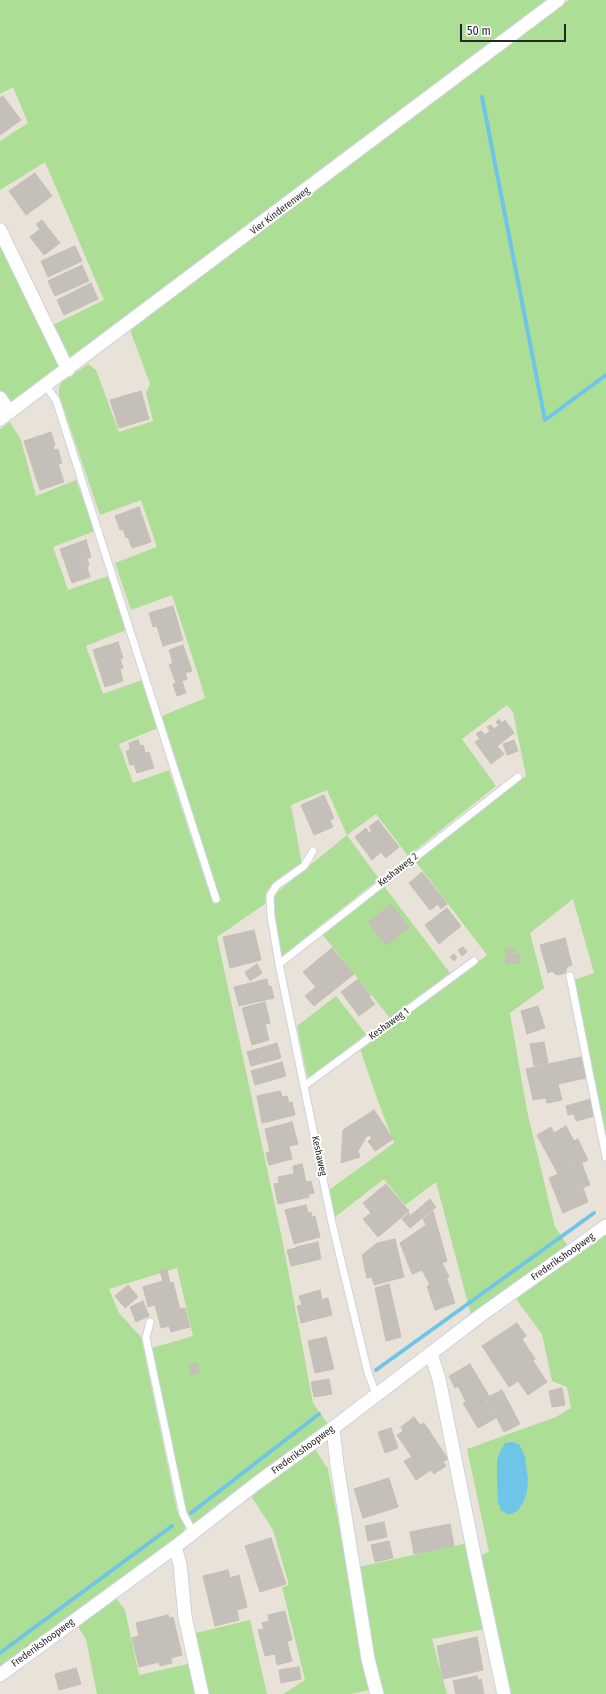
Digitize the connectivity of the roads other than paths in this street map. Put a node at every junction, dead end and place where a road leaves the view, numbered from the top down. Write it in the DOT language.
graph roads {
  1 [pos="558,0"];
  2 [pos="0,230"];
  3 [pos="68,370"];
  4 [pos="46,386"];
  5 [pos="0,398"];
  6 [pos="5,416"];
  7 [pos="518,776"];
  8 [pos="313,851"];
  9 [pos="216,898"];
  10 [pos="474,961"];
  11 [pos="279,964"];
  12 [pos="570,976"];
  13 [pos="304,1086"];
  14 [pos="606,1157"];
  15 [pos="606,1226"];
  16 [pos="150,1322"];
  17 [pos="431,1354"];
  18 [pos="376,1394"];
  19 [pos="333,1428"];
  20 [pos="193,1532"];
  21 [pos="175,1547"];
  22 [pos="0,1674"];
  23 [pos="202,1694"];
  24 [pos="377,1694"];
  25 [pos="504,1694"];
  1 -- 3 [label="street, Vier Kinderenweg"];
  2 -- 3 [label="street"];
  3 -- 4 [label="street, Vier Kinderenweg"];
  4 -- 6 [label="street, Vier Kinderenweg"];
  4 -- 9 [label="lane"];
  5 -- 6 [label="street"];
  7 -- 11 [label="lane, Keshaweg 2"];
  8 -- 11 [label="lane, Keshaweg"];
  10 -- 13 [label="lane, Keshaweg 1"];
  11 -- 13 [label="lane, Keshaweg"];
  12 -- 14 [label="lane"];
  13 -- 18 [label="lane, Keshaweg"];
  15 -- 17 [label="street, Frederikshoopweg"];
  16 -- 20 [label="lane"];
  17 -- 18 [label="street, Frederikshoopweg"];
  17 -- 25 [label="street"];
  18 -- 19 [label="street, Frederikshoopweg"];
  19 -- 20 [label="street, Frederikshoopweg"];
  19 -- 24 [label="street"];
  20 -- 21 [label="street, Frederikshoopweg"];
  21 -- 22 [label="street, Frederikshoopweg"];
  21 -- 23 [label="street"];
}
